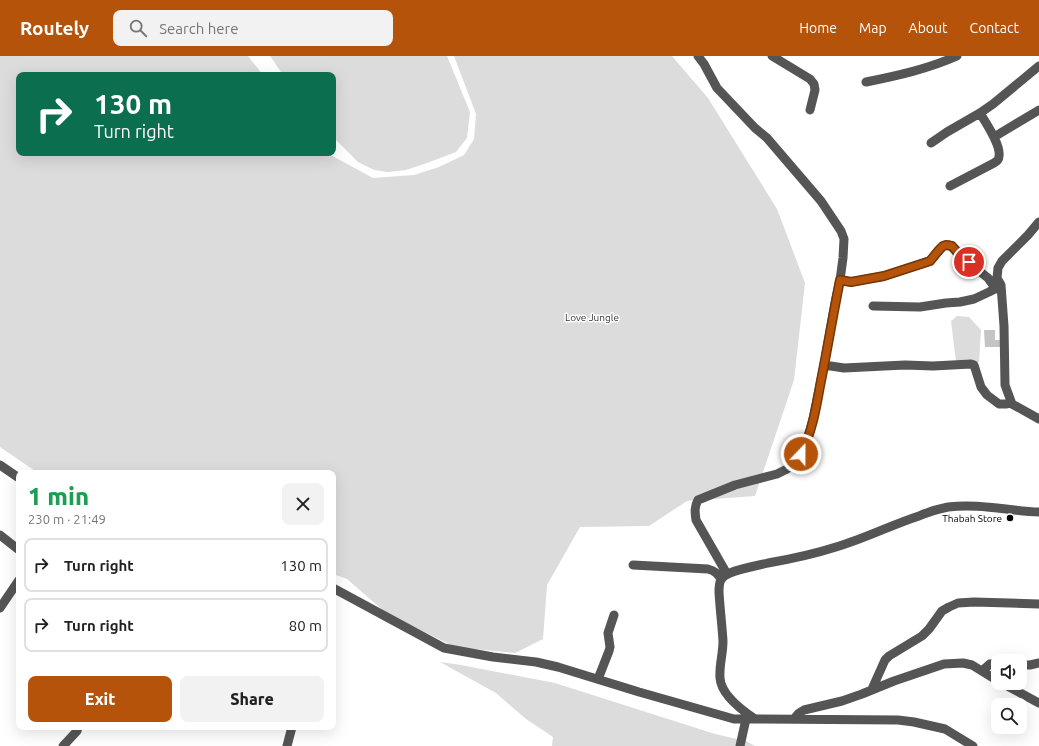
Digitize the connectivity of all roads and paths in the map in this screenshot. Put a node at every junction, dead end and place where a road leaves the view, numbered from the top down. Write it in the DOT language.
graph roads {
  1 [pos="698,56"];
  2 [pos="772,56"];
  3 [pos="957,56"];
  4 [pos="1039,66"];
  5 [pos="866,82"];
  6 [pos="810,110"];
  7 [pos="1039,110"];
  8 [pos="980,113"];
  9 [pos="994,137"];
  10 [pos="931,143"];
  11 [pos="950,186"];
  12 [pos="1039,222"];
  13 [pos="840,280"];
  14 [pos="999,287"];
  15 [pos="873,306"];
  16 [pos="824,365"];
  17 [pos="1011,403"];
  18 [pos="1039,419"];
  19 [pos="0,466"];
  20 [pos="16,476"];
  21 [pos="1039,512"];
  22 [pos="0,535"];
  23 [pos="16,548"];
  24 [pos="633,565"];
  25 [pos="724,577"];
  26 [pos="16,584"];
  27 [pos="336,590"];
  28 [pos="1039,604"];
  29 [pos="0,608"];
  30 [pos="614,615"];
  31 [pos="1039,663"];
  32 [pos="991,664"];
  33 [pos="1027,665"];
  34 [pos="982,671"];
  35 [pos="991,677"];
  36 [pos="598,679"];
  37 [pos="872,690"];
  38 [pos="1015,690"];
  39 [pos="1039,703"];
  40 [pos="746,719"];
  41 [pos="755,719"];
  42 [pos="794,719"];
  43 [pos="77,730"];
  44 [pos="291,730"];
  45 [pos="63,746"];
  46 [pos="287,746"];
  47 [pos="740,746"];
  48 [pos="973,746"];
  1 -- 13 [label="street"];
  2 -- 6 [label="street"];
  3 -- 5 [label="street"];
  4 -- 8 [label="street"];
  7 -- 9 [label="street"];
  8 -- 9 [label="street"];
  8 -- 10 [label="street"];
  9 -- 11 [label="street"];
  12 -- 14 [label="street"];
  13 -- 14 [label="street"];
  13 -- 16 [label="street"];
  14 -- 15 [label="street"];
  14 -- 17 [label="street"];
  16 -- 17 [label="street"];
  16 -- 25 [label="street"];
  17 -- 18 [label="street"];
  19 -- 20 [label="street"];
  21 -- 25 [label="street"];
  22 -- 23 [label="street"];
  24 -- 25 [label="street"];
  25 -- 41 [label="street"];
  26 -- 29 [label="street"];
  27 -- 36 [label="street"];
  28 -- 37 [label="street"];
  30 -- 36 [label="street"];
  31 -- 33 [label="street"];
  32 -- 34 [label="street"];
  34 -- 35 [label="street"];
  34 -- 37 [label="street"];
  36 -- 40 [label="street"];
  37 -- 42 [label="street"];
  38 -- 39 [label="street"];
  40 -- 41 [label="street"];
  40 -- 47 [label="street"];
  41 -- 42 [label="street"];
  42 -- 48 [label="street"];
  43 -- 45 [label="street"];
  44 -- 46 [label="street"];
}
